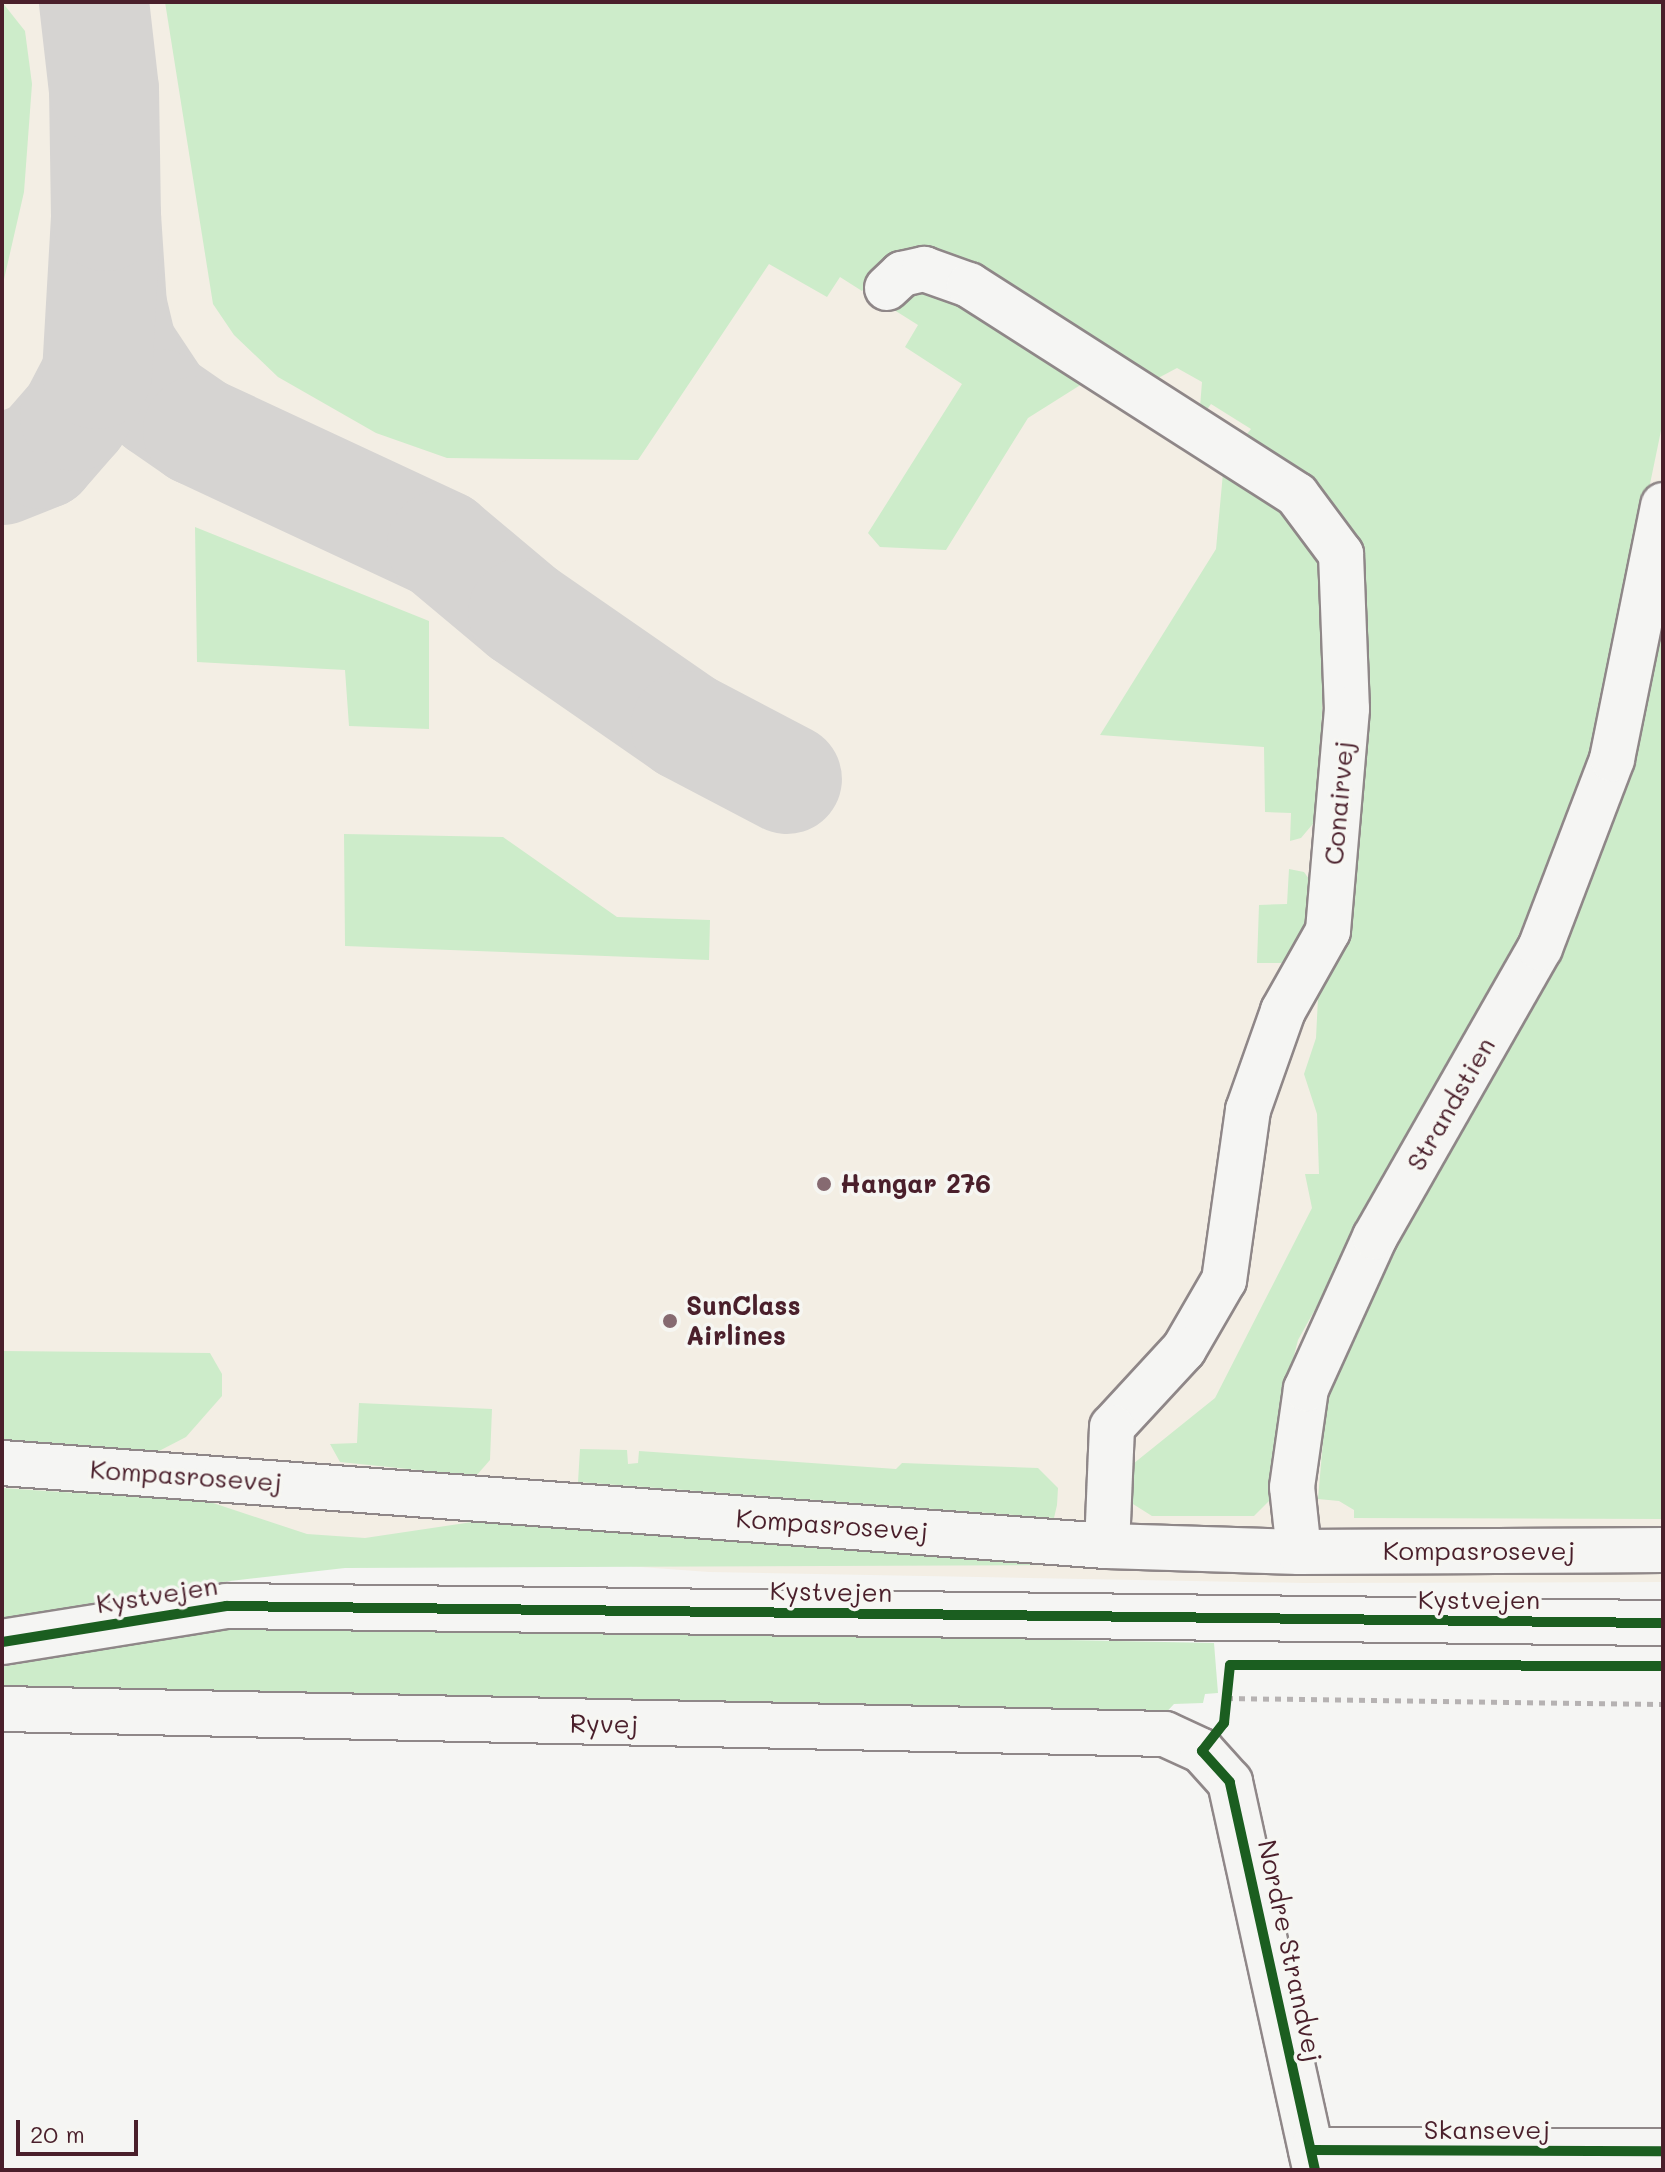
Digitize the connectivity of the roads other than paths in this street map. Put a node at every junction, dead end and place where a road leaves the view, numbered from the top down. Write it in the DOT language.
graph roads {
  1 [pos="887,288"];
  2 [pos="1663,505"];
  3 [pos="1647,650"];
  4 [pos="2,1463"];
  5 [pos="1107,1546"];
  6 [pos="1663,1550"];
  7 [pos="1299,1552"];
  8 [pos="1663,1623"];
  9 [pos="2,1642"];
  10 [pos="2,1709"];
  11 [pos="1202,1751"];
  12 [pos="1663,2151"];
  13 [pos="1313,2160"];
  1 -- 5 [label="street, Conairvej"];
  2 -- 3 [label="street, Strandstien"];
  3 -- 7 [label="street, Strandstien"];
  4 -- 5 [label="street, Kompasrosevej"];
  5 -- 7 [label="street, Kompasrosevej"];
  6 -- 7 [label="street, Kompasrosevej"];
  8 -- 9 [label="street, Kystvejen"];
  10 -- 11 [label="street, Ryvej"];
  11 -- 13 [label="street, Nordre Strandvej"];
  12 -- 13 [label="street, Skansevej"];
}
